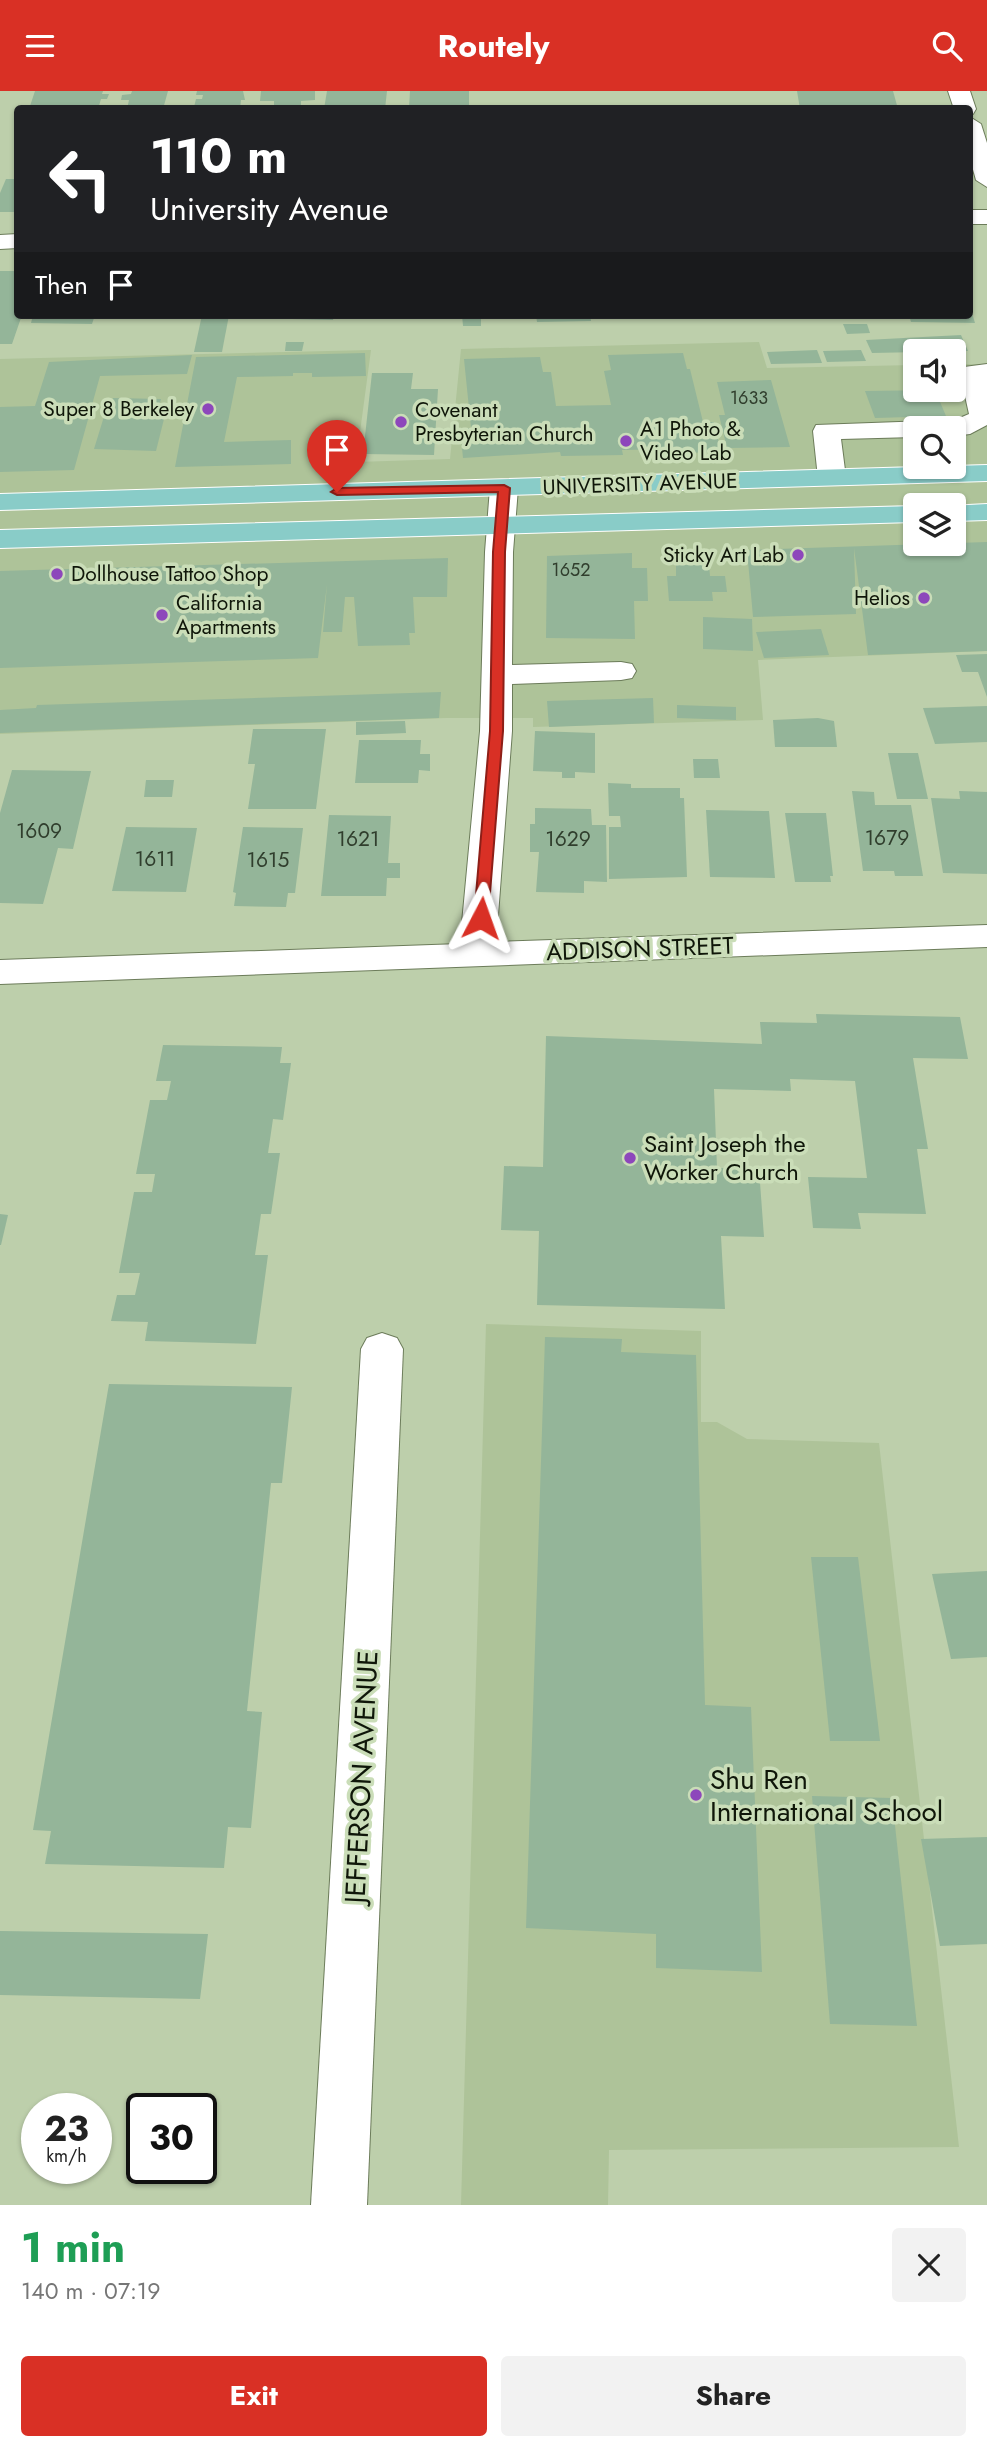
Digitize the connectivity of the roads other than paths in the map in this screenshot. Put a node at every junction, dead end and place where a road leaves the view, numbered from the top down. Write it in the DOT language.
graph roads {
  1 [pos="973,134"];
  2 [pos="987,180"];
  3 [pos="987,372"];
  4 [pos="985,417"];
  5 [pos="966,425"];
  6 [pos="903,429"];
  7 [pos="987,474"];
  8 [pos="832,478"];
  9 [pos="504,488"];
  10 [pos="0,502"];
  11 [pos="987,512"];
  12 [pos="966,513"];
  13 [pos="903,514"];
  14 [pos="501,525"];
  15 [pos="0,540"];
  16 [pos="621,671"];
  17 [pos="498,675"];
  18 [pos="987,936"];
  19 [pos="477,955"];
  20 [pos="0,972"];
  21 [pos="383,1349"];
  22 [pos="339,2205"];
  1 -- 2 [label="street"];
  3 -- 4 [label="street"];
  4 -- 5 [label="street"];
  6 -- 8 [label="street"];
  7 -- 8 [label="main road, UNIVERSITY AVENUE"];
  8 -- 9 [label="main road, UNIVERSITY AVENUE"];
  9 -- 10 [label="main road, UNIVERSITY AVENUE"];
  9 -- 14 [label="street"];
  11 -- 12 [label="main road"];
  13 -- 14 [label="main road, UNIVERSITY AVENUE"];
  14 -- 15 [label="main road, UNIVERSITY AVENUE"];
  14 -- 17 [label="street"];
  16 -- 17 [label="street"];
  17 -- 19 [label="street"];
  18 -- 19 [label="street, ADDISON STREET"];
  19 -- 20 [label="street, ADDISON STREET"];
  21 -- 22 [label="street, JEFFERSON AVENUE"];
}
